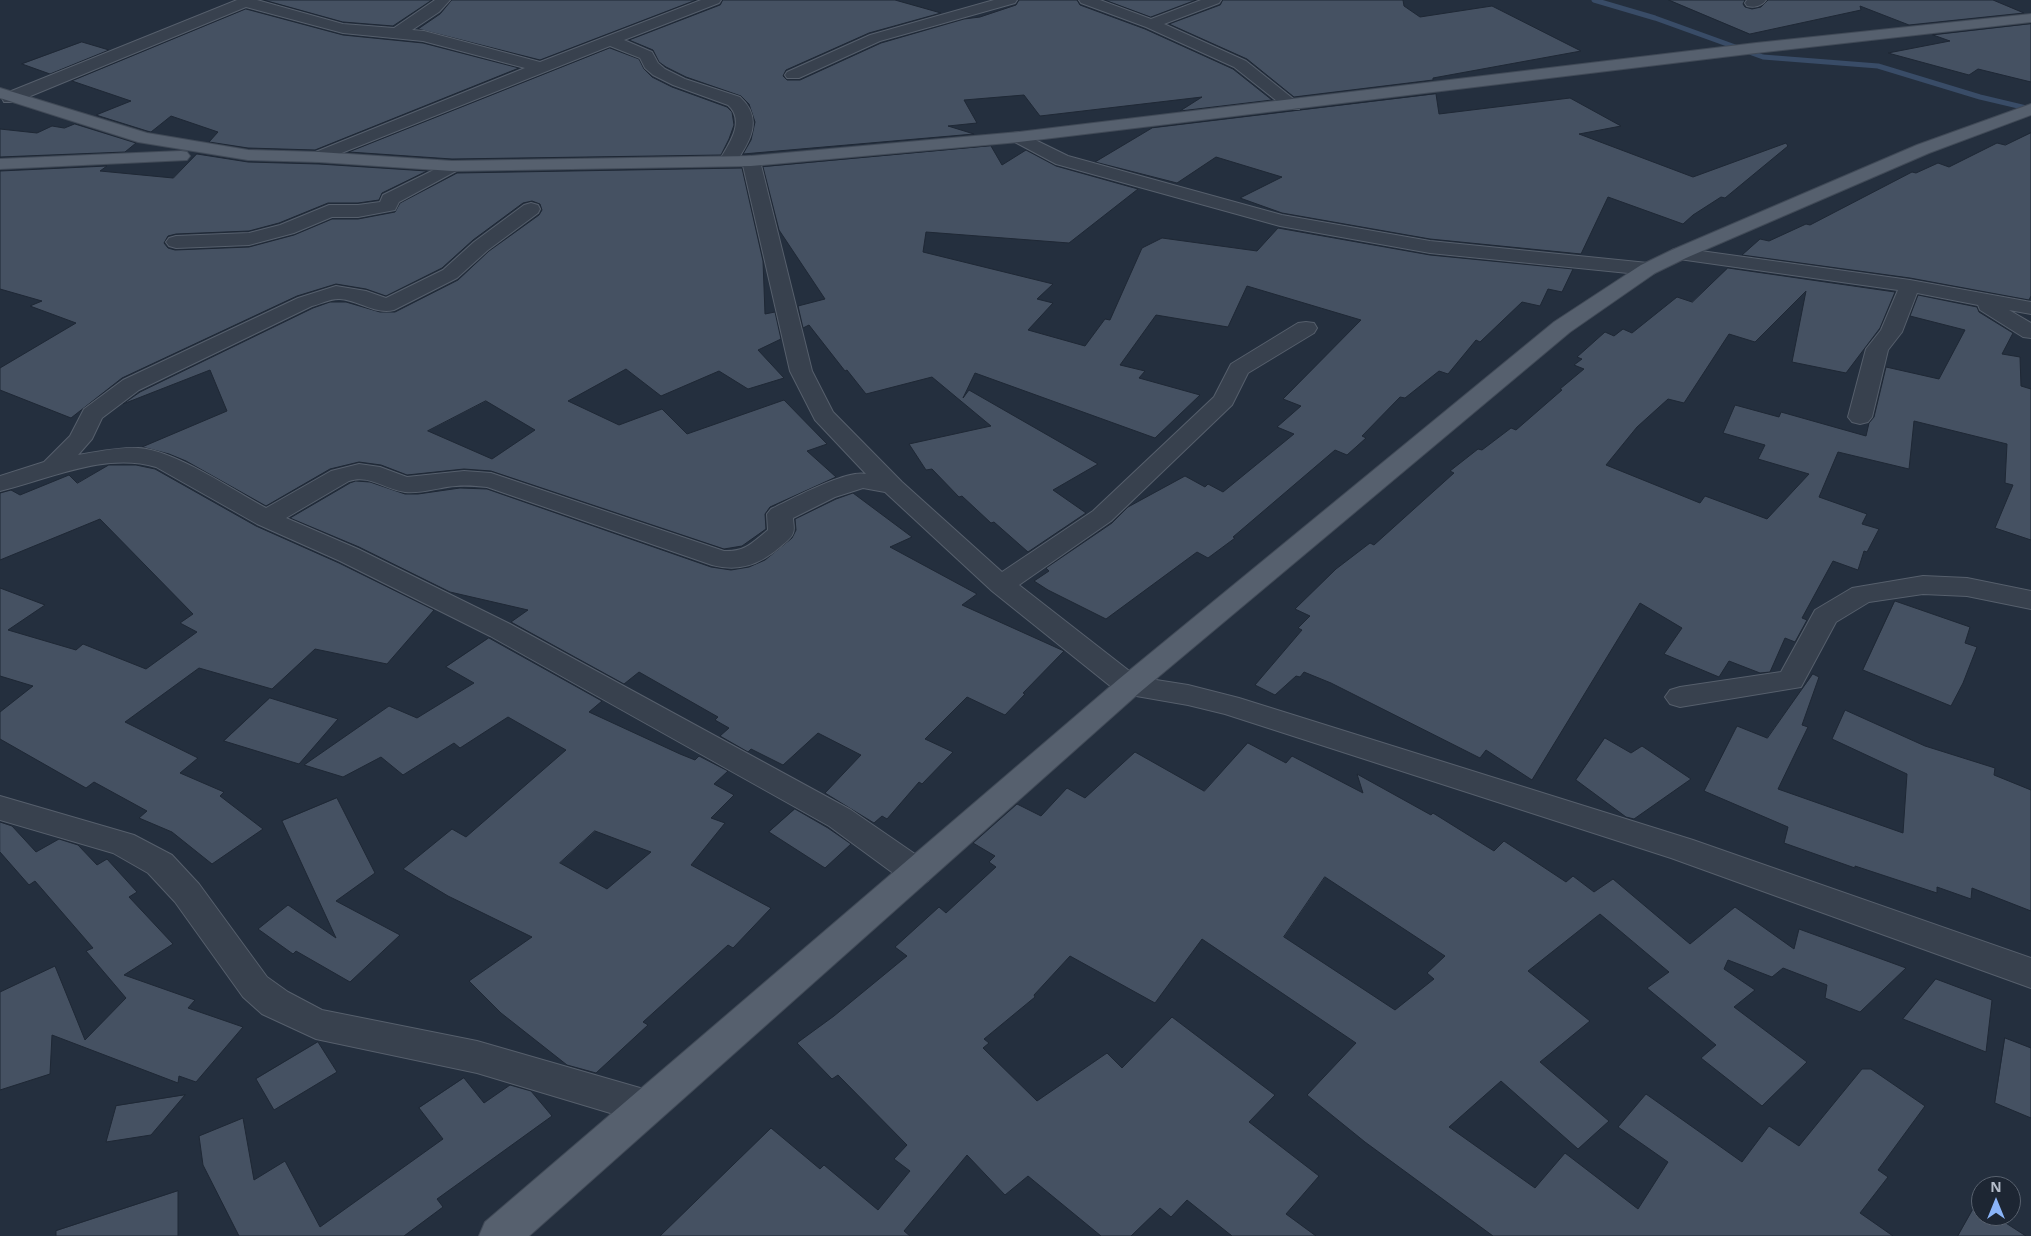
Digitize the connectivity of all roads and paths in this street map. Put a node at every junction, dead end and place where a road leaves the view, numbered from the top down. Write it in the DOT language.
graph roads {
  1 [pos="443,0"];
  2 [pos="714,0"];
  3 [pos="1010,0"];
  4 [pos="1086,0"];
  5 [pos="1214,0"];
  6 [pos="247,1"];
  7 [pos="2031,18"];
  8 [pos="1152,24"];
  9 [pos="397,33"];
  10 [pos="610,40"];
  11 [pos="541,67"];
  12 [pos="793,75"];
  13 [pos="5,95"];
  14 [pos="1293,105"];
  15 [pos="2027,111"];
  16 [pos="1019,137"];
  17 [pos="248,155"];
  18 [pos="319,157"];
  19 [pos="740,161"];
  20 [pos="0,164"];
  21 [pos="452,166"];
  22 [pos="531,209"];
  23 [pos="176,242"];
  24 [pos="1680,254"];
  25 [pos="1648,270"];
  26 [pos="1910,286"];
  27 [pos="1967,294"];
  28 [pos="2031,308"];
  29 [pos="1306,328"];
  30 [pos="2031,332"];
  31 [pos="1860,417"];
  32 [pos="53,467"];
  33 [pos="0,484"];
  34 [pos="893,487"];
  35 [pos="266,519"];
  36 [pos="1001,585"];
  37 [pos="2031,600"];
  38 [pos="1129,686"];
  39 [pos="1680,697"];
  40 [pos="0,808"];
  41 [pos="916,872"];
  42 [pos="2031,973"];
  43 [pos="647,1107"];
  44 [pos="500,1236"];
  1 -- 9 [label="street"];
  2 -- 10 [label="street"];
  3 -- 12 [label="street"];
  4 -- 8 [label="street"];
  5 -- 8 [label="street"];
  6 -- 9 [label="street"];
  6 -- 13 [label="street"];
  7 -- 14 [label="main road"];
  8 -- 14 [label="street"];
  9 -- 11 [label="street"];
  10 -- 11 [label="street"];
  10 -- 19 [label="street"];
  11 -- 18 [label="street"];
  13 -- 17 [label="main road"];
  14 -- 16 [label="main road"];
  15 -- 24 [label="main road"];
  16 -- 19 [label="main road"];
  16 -- 25 [label="street"];
  17 -- 18 [label="main road"];
  17 -- 20 [label="main road"];
  18 -- 21 [label="main road"];
  19 -- 21 [label="main road"];
  19 -- 34 [label="street"];
  21 -- 23 [label="street"];
  22 -- 32 [label="street"];
  24 -- 25 [label="main road"];
  24 -- 26 [label="street"];
  25 -- 38 [label="main road"];
  26 -- 27 [label="street"];
  26 -- 31 [label="street"];
  27 -- 28 [label="street"];
  27 -- 30 [label="street"];
  29 -- 36 [label="street"];
  32 -- 33 [label="street"];
  32 -- 35 [label="street"];
  34 -- 35 [label="street"];
  34 -- 36 [label="street"];
  35 -- 41 [label="street"];
  36 -- 38 [label="street"];
  37 -- 39 [label="street"];
  38 -- 41 [label="main road"];
  38 -- 42 [label="street"];
  40 -- 43 [label="street"];
  41 -- 43 [label="main road"];
  43 -- 44 [label="main road"];
}
